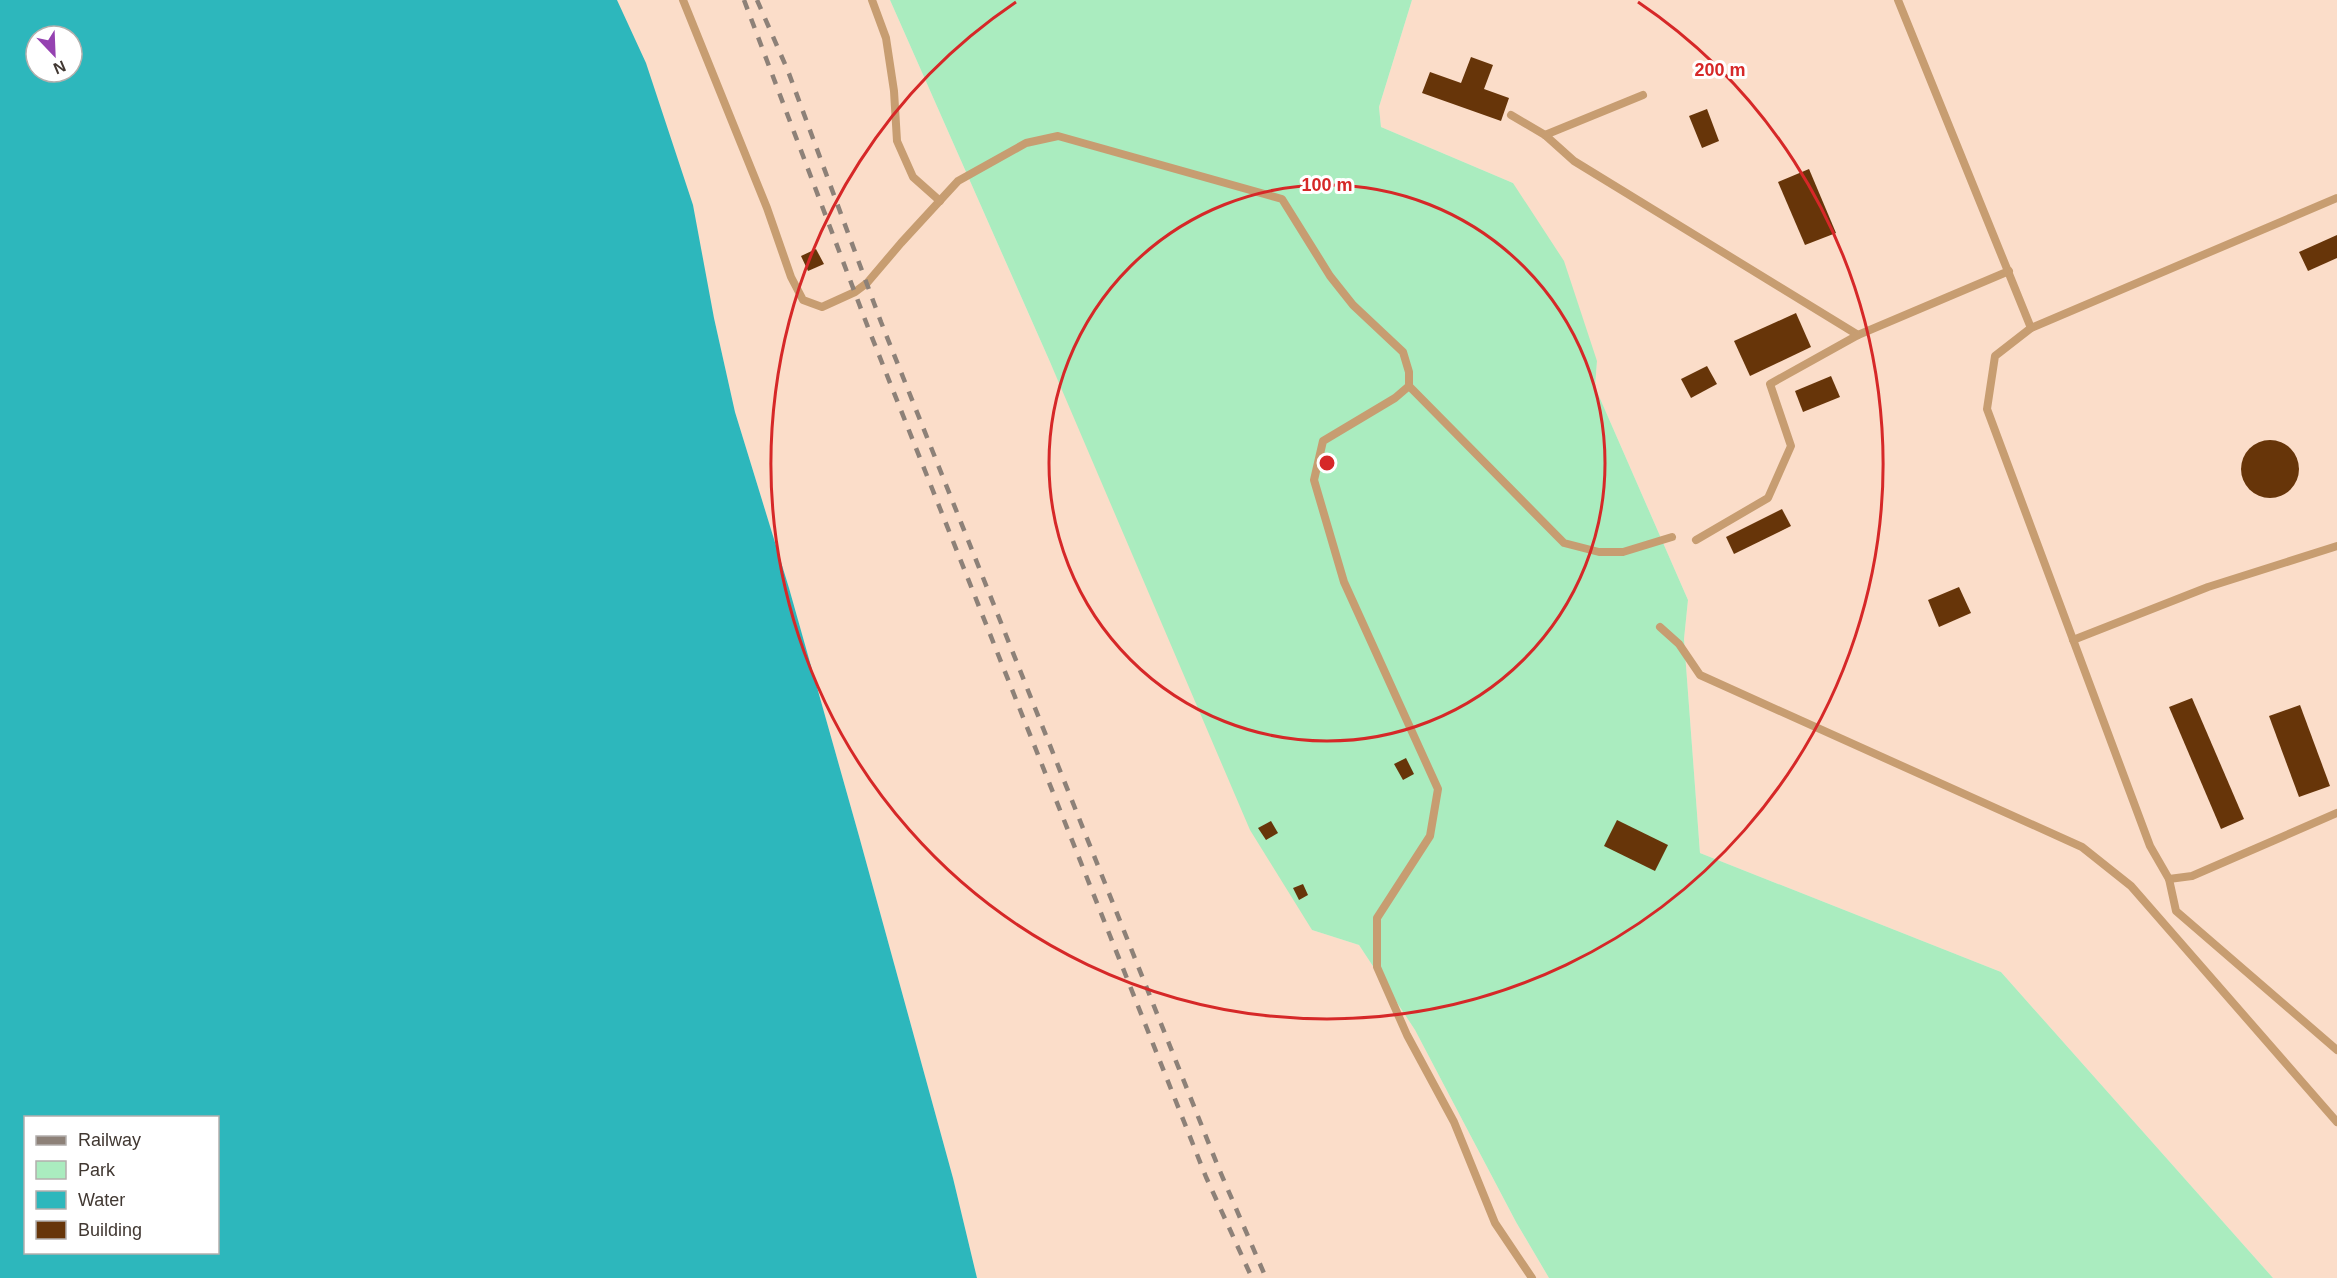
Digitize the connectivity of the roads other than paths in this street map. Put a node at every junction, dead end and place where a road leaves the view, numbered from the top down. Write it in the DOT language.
graph roads {
  1 [pos="683,0"];
  2 [pos="872,0"];
  3 [pos="1898,0"];
  4 [pos="1643,96"];
  5 [pos="1511,115"];
  6 [pos="1545,135"];
  7 [pos="2337,198"];
  8 [pos="940,201"];
  9 [pos="2009,271"];
  10 [pos="2031,328"];
  11 [pos="1858,334"];
  12 [pos="1409,386"];
  13 [pos="1672,537"];
  14 [pos="1696,540"];
  15 [pos="2337,546"];
  16 [pos="1660,627"];
  17 [pos="2073,640"];
  18 [pos="2337,813"];
  19 [pos="2169,879"];
  20 [pos="2337,1050"];
  21 [pos="2337,1122"];
  22 [pos="1532,1278"];
  1 -- 8 [label="lane"];
  2 -- 8 [label="lane"];
  3 -- 9 [label="lane"];
  4 -- 6 [label="lane"];
  5 -- 6 [label="lane"];
  6 -- 11 [label="lane"];
  7 -- 10 [label="lane"];
  8 -- 12 [label="lane"];
  9 -- 10 [label="lane"];
  9 -- 11 [label="lane"];
  10 -- 17 [label="lane"];
  11 -- 14 [label="lane"];
  12 -- 13 [label="lane"];
  12 -- 22 [label="lane"];
  15 -- 17 [label="lane"];
  16 -- 21 [label="lane"];
  17 -- 19 [label="lane"];
  18 -- 19 [label="lane"];
  19 -- 20 [label="lane"];
}
